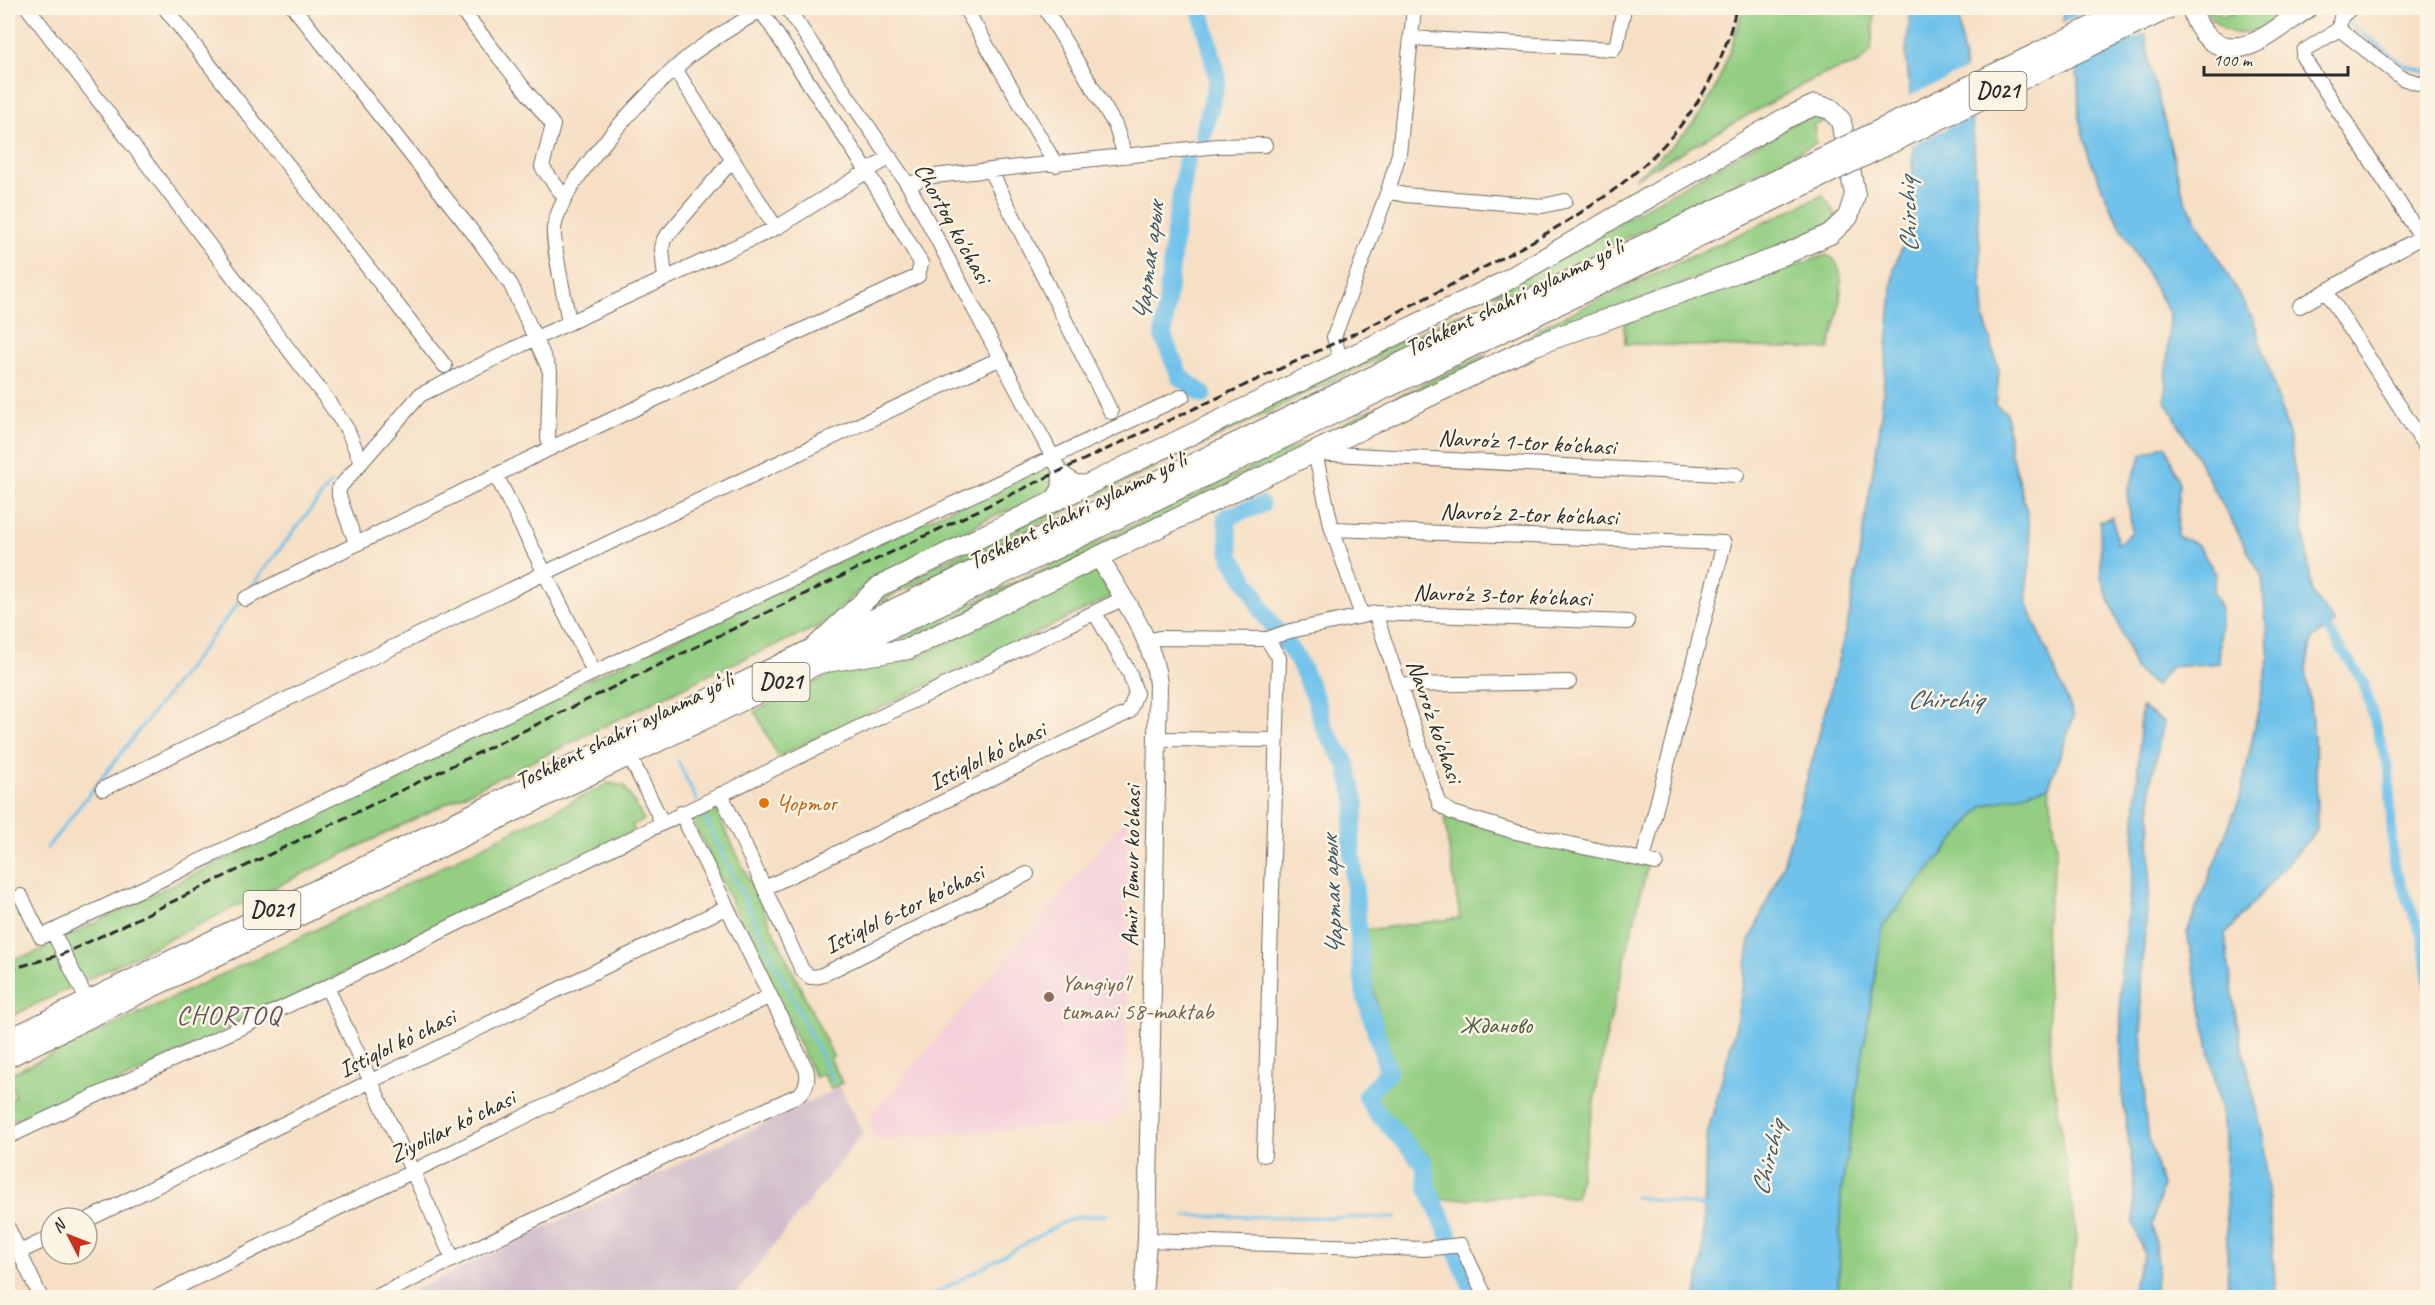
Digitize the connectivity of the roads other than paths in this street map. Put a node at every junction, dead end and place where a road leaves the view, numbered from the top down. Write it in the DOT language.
graph roads {
  1 [pos="28,8"];
  2 [pos="165,8"];
  3 [pos="294,8"];
  4 [pos="460,8"];
  5 [pos="787,8"];
  6 [pos="965,8"];
  7 [pos="1045,8"];
  8 [pos="1414,8"];
  9 [pos="1624,8"];
  10 [pos="2130,8"];
  11 [pos="2169,8"];
  12 [pos="2193,8"];
  13 [pos="2307,8"];
  14 [pos="2351,8"];
  15 [pos="2339,29"];
  16 [pos="1410,38"];
  17 [pos="675,69"];
  18 [pos="2427,86"];
  19 [pos="1265,145"];
  20 [pos="1125,155"];
  21 [pos="890,157"];
  22 [pos="733,159"];
  23 [pos="1056,165"];
  24 [pos="1823,166"];
  25 [pos="990,170"];
  26 [pos="867,171"];
  27 [pos="909,186"];
  28 [pos="1389,191"];
  29 [pos="565,198"];
  30 [pos="1565,201"];
  31 [pos="776,228"];
  32 [pos="2424,242"];
  33 [pos="665,279"];
  34 [pos="2326,291"];
  35 [pos="1550,299"];
  36 [pos="2300,306"];
  37 [pos="1441,313"];
  38 [pos="569,323"];
  39 [pos="536,338"];
  40 [pos="1001,358"];
  41 [pos="1341,362"];
  42 [pos="445,366"];
  43 [pos="1471,377"];
  44 [pos="1183,396"];
  45 [pos="1111,412"];
  46 [pos="551,448"];
  47 [pos="2427,451"];
  48 [pos="1315,453"];
  49 [pos="1053,457"];
  50 [pos="361,462"];
  51 [pos="1060,471"];
  52 [pos="496,475"];
  53 [pos="1737,475"];
  54 [pos="1097,481"];
  55 [pos="1044,507"];
  56 [pos="1332,529"];
  57 [pos="356,543"];
  58 [pos="1099,557"];
  59 [pos="547,572"];
  60 [pos="245,599"];
  61 [pos="1122,599"];
  62 [pos="1095,613"];
  63 [pos="1368,615"];
  64 [pos="1628,622"];
  65 [pos="1269,638"];
  66 [pos="1145,641"];
  67 [pos="817,655"];
  68 [pos="594,672"];
  69 [pos="1569,682"];
  70 [pos="1399,685"];
  71 [pos="1158,739"];
  72 [pos="1274,740"];
  73 [pos="625,747"];
  74 [pos="103,789"];
  75 [pos="721,795"];
  76 [pos="681,813"];
  77 [pos="662,822"];
  78 [pos="1649,861"];
  79 [pos="1027,874"];
  80 [pos="765,888"];
  81 [pos="21,896"];
  82 [pos="727,908"];
  83 [pos="53,932"];
  84 [pos="327,987"];
  85 [pos="770,996"];
  86 [pos="87,1000"];
  87 [pos="8,1040"];
  88 [pos="8,1057"];
  89 [pos="371,1081"];
  90 [pos="8,1137"];
  91 [pos="1264,1155"];
  92 [pos="413,1170"];
  93 [pos="99,1214"];
  94 [pos="8,1228"];
  95 [pos="1147,1240"];
  96 [pos="39,1243"];
  97 [pos="20,1252"];
  98 [pos="453,1259"];
  99 [pos="41,1298"];
  100 [pos="155,1298"];
  101 [pos="374,1298"];
  102 [pos="1143,1298"];
  103 [pos="1486,1298"];
  1 -- 50 [label="street"];
  2 -- 42 [label="street"];
  3 -- 39 [label="street"];
  4 -- 29 [label="street"];
  5 -- 21 [label="street, Chortoq ko'chasi"];
  6 -- 23 [label="street"];
  7 -- 20 [label="street"];
  8 -- 16 [label="street"];
  9 -- 16 [label="street"];
  10 -- 24 [label="highway, Toshkent shahri aylanma yoʻli / D021, bridge"];
  11 -- 24 [label="highway, Toshkent shahri aylanma yoʻli / D021, bridge"];
  12 -- 13 [label="highway"];
  14 -- 15 [label="street"];
  15 -- 18 [label="street"];
  15 -- 32 [label="street"];
  16 -- 28 [label="street"];
  17 -- 22 [label="street"];
  17 -- 26 [label="street"];
  17 -- 29 [label="street"];
  19 -- 20 [label="street"];
  20 -- 23 [label="street"];
  21 -- 26 [label="street"];
  21 -- 27 [label="street, Chortoq ko'chasi"];
  22 -- 31 [label="street"];
  22 -- 33 [label="street"];
  23 -- 25 [label="street"];
  24 -- 35 [label="highway, Toshkent shahri aylanma yoʻli / D021"];
  25 -- 27 [label="street"];
  25 -- 45 [label="street"];
  26 -- 31 [label="street"];
  26 -- 46 [label="street"];
  27 -- 40 [label="street, Chortoq ko'chasi"];
  28 -- 30 [label="street"];
  28 -- 41 [label="street"];
  29 -- 38 [label="street"];
  31 -- 33 [label="street"];
  32 -- 34 [label="street"];
  33 -- 38 [label="street"];
  34 -- 36 [label="street"];
  34 -- 47 [label="street"];
  35 -- 37 [label="highway"];
  35 -- 43 [label="highway"];
  35 -- 67 [label="highway, Toshkent shahri aylanma yoʻli / D021"];
  37 -- 41 [label="highway"];
  37 -- 43 [label="highway"];
  38 -- 39 [label="street"];
  39 -- 46 [label="street"];
  39 -- 50 [label="street"];
  40 -- 49 [label="street, Chortoq ko'chasi"];
  40 -- 59 [label="street"];
  41 -- 54 [label="highway"];
  43 -- 48 [label="highway"];
  44 -- 49 [label="street"];
  46 -- 52 [label="street"];
  48 -- 53 [label="street, Navro'z 1-tor ko'chasi"];
  48 -- 56 [label="street, Navro'z ko'chasi"];
  48 -- 58 [label="highway"];
  49 -- 51 [label="street, Chortoq ko'chasi"];
  49 -- 68 [label="street"];
  50 -- 57 [label="street"];
  51 -- 54 [label="street"];
  51 -- 55 [label="street"];
  52 -- 57 [label="street"];
  52 -- 59 [label="street"];
  54 -- 55 [label="highway"];
  55 -- 67 [label="highway"];
  56 -- 63 [label="street, Navro'z ko'chasi"];
  56 -- 78 [label="street, Navro'z 2-tor ko'chasi"];
  57 -- 60 [label="street"];
  58 -- 61 [label="main road, Amir Temur ko'chasi"];
  58 -- 67 [label="highway"];
  59 -- 68 [label="street"];
  59 -- 74 [label="street"];
  61 -- 62 [label="street"];
  61 -- 66 [label="main road, Amir Temur ko'chasi"];
  62 -- 75 [label="street"];
  62 -- 80 [label="street, Istiqlol koʻchasi"];
  63 -- 64 [label="street, Navro'z 3-tor ko'chasi"];
  63 -- 65 [label="street, Navro'z 3-tor ko'chasi"];
  63 -- 70 [label="street, Navro'z ko'chasi"];
  65 -- 66 [label="street"];
  65 -- 72 [label="street"];
  66 -- 71 [label="main road, Amir Temur ko'chasi"];
  67 -- 73 [label="highway, Toshkent shahri aylanma yoʻli / D021"];
  68 -- 83 [label="street"];
  69 -- 70 [label="street"];
  70 -- 78 [label="street, Navro'z ko'chasi"];
  71 -- 72 [label="street"];
  71 -- 95 [label="main road, Amir Temur ko'chasi"];
  72 -- 91 [label="street"];
  73 -- 77 [label="street"];
  73 -- 86 [label="highway, Toshkent shahri aylanma yoʻli / D021"];
  73 -- 88 [label="highway, Toshkent shahri aylanma yoʻli / D021"];
  75 -- 76 [label="street"];
  75 -- 80 [label="street"];
  76 -- 77 [label="street"];
  76 -- 82 [label="street"];
  77 -- 84 [label="street"];
  79 -- 80 [label="street, Istiqlol 6-tor ko'chasi"];
  81 -- 83 [label="street"];
  82 -- 85 [label="street"];
  82 -- 89 [label="street, Istiqlol koʻchasi"];
  83 -- 86 [label="street"];
  84 -- 89 [label="street"];
  84 -- 90 [label="street"];
  85 -- 92 [label="street, Ziyolilar koʻchasi"];
  85 -- 98 [label="street"];
  86 -- 87 [label="highway, Toshkent shahri aylanma yoʻli / D021"];
  89 -- 92 [label="street"];
  89 -- 93 [label="street, Istiqlol koʻchasi"];
  92 -- 98 [label="street"];
  92 -- 100 [label="street, Ziyolilar koʻchasi"];
  94 -- 97 [label="street"];
  95 -- 102 [label="main road, Amir Temur ko'chasi"];
  95 -- 103 [label="street"];
  96 -- 97 [label="street"];
  97 -- 99 [label="street"];
  98 -- 101 [label="street"];
}
